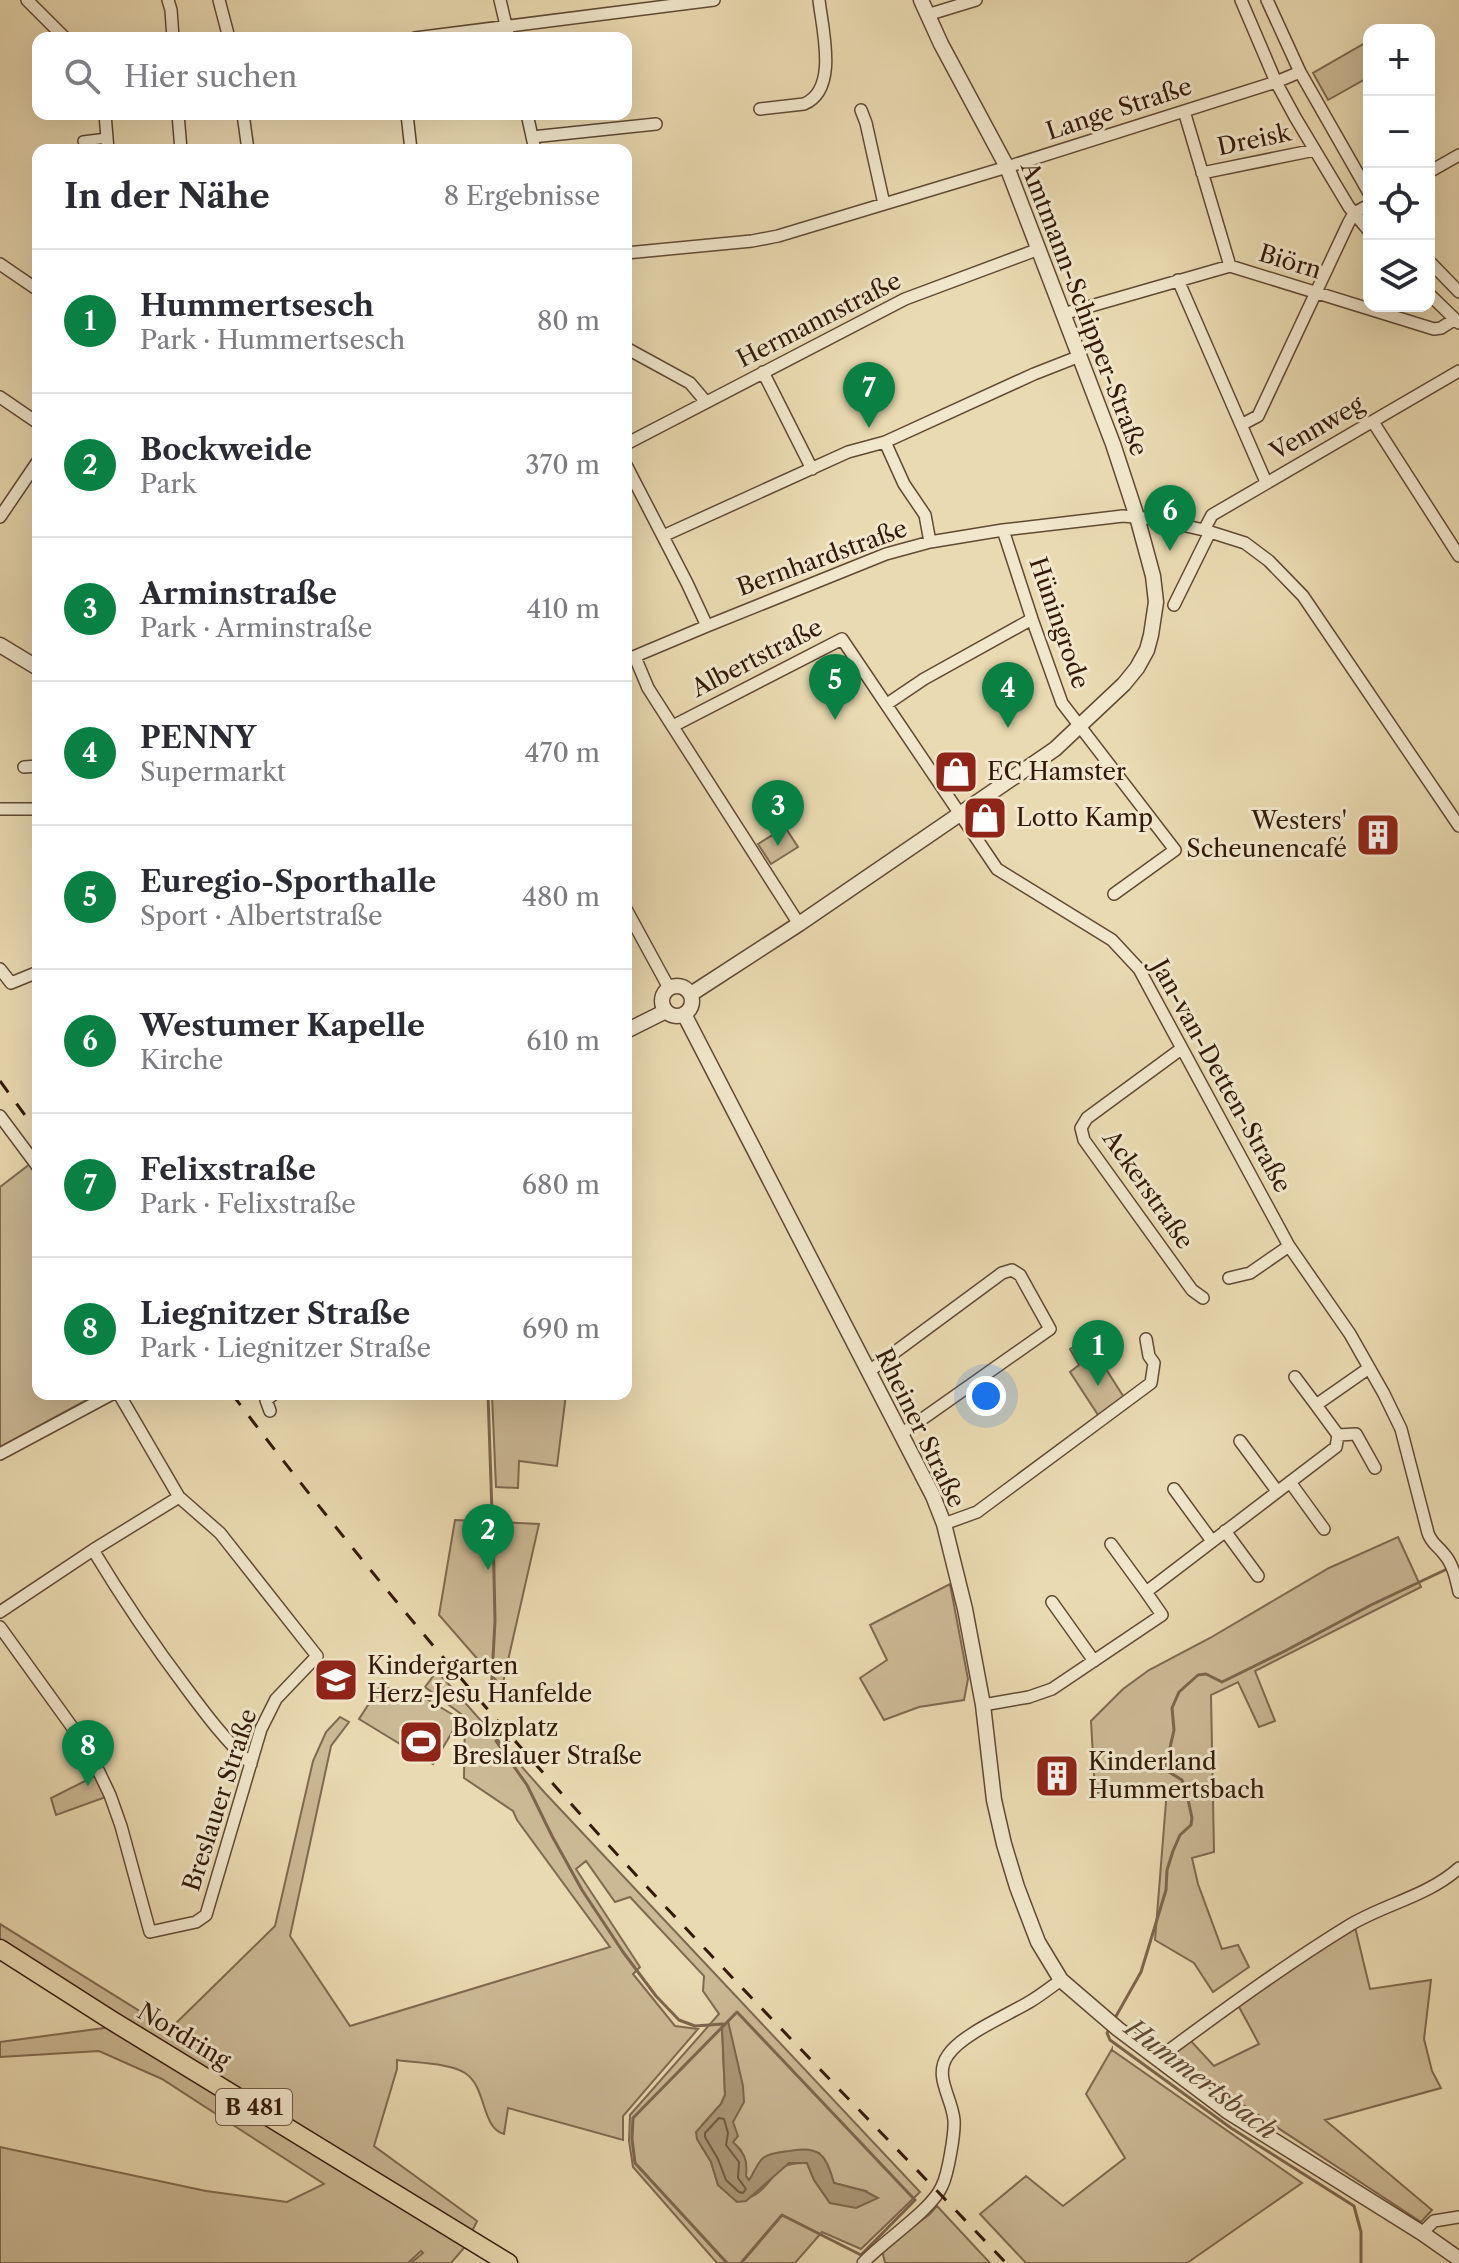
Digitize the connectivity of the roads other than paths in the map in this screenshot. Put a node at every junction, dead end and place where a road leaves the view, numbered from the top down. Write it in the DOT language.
graph roads {
  1 [pos="27,0"];
  2 [pos="168,0"];
  3 [pos="219,0"];
  4 [pos="500,0"];
  5 [pos="714,0"];
  6 [pos="819,0"];
  7 [pos="921,0"];
  8 [pos="976,0"];
  9 [pos="1241,0"];
  10 [pos="1267,0"];
  11 [pos="927,15"];
  12 [pos="59,32"];
  13 [pos="173,32"];
  14 [pos="227,32"];
  15 [pos="507,32"];
  16 [pos="1300,72"];
  17 [pos="1276,82"];
  18 [pos="760,109"];
  19 [pos="861,110"];
  20 [pos="1184,111"];
  21 [pos="106,120"];
  22 [pos="178,120"];
  23 [pos="244,120"];
  24 [pos="408,120"];
  25 [pos="528,120"];
  26 [pos="656,124"];
  27 [pos="532,137"];
  28 [pos="83,141"];
  29 [pos="108,144"];
  30 [pos="180,144"];
  31 [pos="247,144"];
  32 [pos="410,144"];
  33 [pos="534,144"];
  34 [pos="1315,150"];
  35 [pos="1459,155"];
  36 [pos="1007,167"];
  37 [pos="1435,169"];
  38 [pos="1202,173"];
  39 [pos="1363,182"];
  40 [pos="884,204"];
  41 [pos="1363,208"];
  42 [pos="1354,213"];
  43 [pos="1363,224"];
  44 [pos="1039,249"];
  45 [pos="632,252"];
  46 [pos="0,264"];
  47 [pos="1230,266"];
  48 [pos="1435,267"];
  49 [pos="1178,280"];
  50 [pos="32,286"];
  51 [pos="1459,292"];
  52 [pos="1315,293"];
  53 [pos="1435,300"];
  54 [pos="1063,314"];
  55 [pos="1457,321"];
  56 [pos="632,351"];
  57 [pos="1080,356"];
  58 [pos="1459,371"];
  59 [pos="763,372"];
  60 [pos="0,397"];
  61 [pos="706,402"];
  62 [pos="32,419"];
  63 [pos="1373,422"];
  64 [pos="1241,425"];
  65 [pos="632,441"];
  66 [pos="885,442"];
  67 [pos="812,469"];
  68 [pos="32,470"];
  69 [pos="632,477"];
  70 [pos="1266,482"];
  71 [pos="0,517"];
  72 [pos="1137,517"];
  73 [pos="1003,530"];
  74 [pos="1207,531"];
  75 [pos="663,536"];
  76 [pos="930,542"];
  77 [pos="1459,556"];
  78 [pos="1174,605"];
  79 [pos="1032,619"];
  80 [pos="707,626"];
  81 [pos="0,645"];
  82 [pos="632,657"];
  83 [pos="632,661"];
  84 [pos="32,664"];
  85 [pos="887,704"];
  86 [pos="673,726"];
  87 [pos="1079,727"];
  88 [pos="32,766"];
  89 [pos="24,767"];
  90 [pos="0,809"];
  91 [pos="32,809"];
  92 [pos="1455,811"];
  93 [pos="962,814"];
  94 [pos="1459,826"];
  95 [pos="1114,894"];
  96 [pos="632,920"];
  97 [pos="799,924"];
  98 [pos="0,969"];
  99 [pos="32,974"];
  100 [pos="669,988"];
  101 [pos="691,994"];
  102 [pos="666,1011"];
  103 [pos="684,1014"];
  104 [pos="632,1028"];
  105 [pos="1181,1049"];
  106 [pos="0,1116"];
  107 [pos="14,1133"];
  108 [pos="0,1138"];
  109 [pos="32,1158"];
  110 [pos="1289,1246"];
  111 [pos="1229,1278"];
  112 [pos="1203,1298"];
  113 [pos="1146,1339"];
  114 [pos="1369,1368"];
  115 [pos="868,1372"];
  116 [pos="1295,1377"];
  117 [pos="101,1400"];
  118 [pos="122,1400"];
  119 [pos="266,1400"];
  120 [pos="1316,1405"];
  121 [pos="270,1411"];
  122 [pos="901,1434"];
  123 [pos="1338,1435"];
  124 [pos="1240,1441"];
  125 [pos="0,1454"];
  126 [pos="1375,1468"];
  127 [pos="1290,1482"];
  128 [pos="1174,1489"];
  129 [pos="1277,1491"];
  130 [pos="179,1497"];
  131 [pos="944,1524"];
  132 [pos="1324,1529"];
  133 [pos="1225,1531"];
  134 [pos="1212,1541"];
  135 [pos="1111,1544"];
  136 [pos="93,1550"];
  137 [pos="1258,1576"];
  138 [pos="1146,1592"];
  139 [pos="1459,1592"];
  140 [pos="1052,1602"];
  141 [pos="0,1612"];
  142 [pos="0,1627"];
  143 [pos="1094,1661"];
  144 [pos="983,1705"];
  145 [pos="251,1764"];
  146 [pos="1459,1868"];
  147 [pos="0,1949"];
  148 [pos="1061,1980"];
  149 [pos="1157,2059"];
  150 [pos="1459,2217"];
  151 [pos="1422,2233"];
  152 [pos="1459,2259"];
  153 [pos="508,2263"];
  154 [pos="863,2263"];
  1 -- 12 [label="street"];
  2 -- 13 [label="street"];
  3 -- 14 [label="street"];
  4 -- 15 [label="street"];
  5 -- 15 [label="street"];
  6 -- 18 [label="street"];
  7 -- 11 [label="street, Amtmann-Schipper-Straße"];
  8 -- 11 [label="street"];
  9 -- 17 [label="street"];
  10 -- 16 [label="street"];
  11 -- 36 [label="street, Amtmann-Schipper-Straße"];
  16 -- 17 [label="street, Lange Straße"];
  16 -- 39 [label="street"];
  17 -- 20 [label="street, Lange Straße"];
  17 -- 34 [label="street"];
  19 -- 40 [label="street"];
  20 -- 36 [label="street, Lange Straße"];
  20 -- 38 [label="street, Dreisk"];
  21 -- 29 [label="street"];
  22 -- 30 [label="street"];
  23 -- 31 [label="street"];
  24 -- 32 [label="street"];
  25 -- 27 [label="street"];
  26 -- 27 [label="street"];
  27 -- 33 [label="street"];
  28 -- 29 [label="street"];
  34 -- 38 [label="street, Dreisk"];
  34 -- 42 [label="street"];
  35 -- 37 [label="street"];
  36 -- 40 [label="street, Lange Straße"];
  36 -- 44 [label="street, Amtmann-Schipper-Straße"];
  38 -- 47 [label="street, Dreisk"];
  40 -- 45 [label="street, Lange Straße"];
  41 -- 42 [label="street"];
  42 -- 43 [label="street"];
  42 -- 52 [label="street"];
  44 -- 54 [label="street, Amtmann-Schipper-Straße"];
  44 -- 59 [label="street, Hermannstraße"];
  46 -- 50 [label="street"];
  47 -- 49 [label="street, Biörn"];
  47 -- 52 [label="street, Biörn"];
  48 -- 51 [label="street"];
  49 -- 54 [label="street, Biörn"];
  49 -- 64 [label="street"];
  52 -- 55 [label="street, Biörn"];
  52 -- 64 [label="street"];
  53 -- 55 [label="street"];
  54 -- 57 [label="street, Amtmann-Schipper-Straße"];
  56 -- 61 [label="street"];
  57 -- 66 [label="street"];
  57 -- 72 [label="street, Amtmann-Schipper-Straße"];
  58 -- 63 [label="street, Vennweg"];
  59 -- 61 [label="street, Hermannstraße"];
  59 -- 67 [label="street"];
  60 -- 62 [label="street"];
  61 -- 65 [label="street, Hermannstraße"];
  63 -- 70 [label="street, Vennweg"];
  63 -- 77 [label="street"];
  64 -- 70 [label="street"];
  66 -- 67 [label="street"];
  66 -- 76 [label="street"];
  67 -- 75 [label="street"];
  68 -- 71 [label="street"];
  69 -- 75 [label="street"];
  70 -- 74 [label="street, Vennweg"];
  72 -- 73 [label="street, Bernhardstraße"];
  72 -- 74 [label="street, Bernhardstraße"];
  72 -- 87 [label="street, Amtmann-Schipper-Straße"];
  73 -- 76 [label="street, Bernhardstraße"];
  73 -- 79 [label="street, Hüningrode"];
  74 -- 78 [label="street, Vennweg"];
  74 -- 92 [label="street, Bernhardstraße"];
  75 -- 80 [label="street"];
  76 -- 80 [label="street, Bernhardstraße"];
  79 -- 85 [label="street"];
  79 -- 87 [label="street, Hüningrode"];
  80 -- 82 [label="street, Bernhardstraße"];
  81 -- 84 [label="street"];
  83 -- 86 [label="street"];
  85 -- 86 [label="street, Albertstraße"];
  85 -- 93 [label="street, Albertstraße"];
  86 -- 97 [label="street"];
  87 -- 93 [label="street, Amtmann-Schipper-Straße"];
  87 -- 95 [label="street, Hüningrode"];
  88 -- 89 [label="street"];
  90 -- 91 [label="street"];
  92 -- 94 [label="street, Bernhardstraße"];
  93 -- 97 [label="street, Amtmann-Schipper-Straße"];
  93 -- 105 [label="street, Jan-van-Detten-Straße"];
  96 -- 100 [label="street"];
  97 -- 101 [label="street, Amtmann-Schipper-Straße"];
  98 -- 99 [label="street"];
  100 -- 101 [label="street"];
  100 -- 102 [label="street"];
  101 -- 103 [label="street"];
  102 -- 103 [label="street"];
  102 -- 104 [label="street"];
  103 -- 115 [label="street, Rheiner Straße"];
  105 -- 110 [label="street, Jan-van-Detten-Straße"];
  105 -- 112 [label="street, Ackerstraße"];
  106 -- 107 [label="street"];
  107 -- 108 [label="street"];
  107 -- 109 [label="street"];
  110 -- 111 [label="street"];
  110 -- 114 [label="street, Jan-van-Detten-Straße"];
  113 -- 131 [label="street"];
  114 -- 120 [label="street"];
  114 -- 139 [label="street, Jan-van-Detten-Straße"];
  115 -- 122 [label="street, Rheiner Straße"];
  115 -- 122 [label="street"];
  116 -- 120 [label="street"];
  117 -- 125 [label="street"];
  118 -- 130 [label="street"];
  119 -- 121 [label="street"];
  120 -- 123 [label="street"];
  122 -- 131 [label="street, Rheiner Straße"];
  123 -- 126 [label="street"];
  123 -- 127 [label="street"];
  124 -- 129 [label="street"];
  127 -- 129 [label="street"];
  127 -- 132 [label="street"];
  128 -- 134 [label="street"];
  129 -- 133 [label="street"];
  130 -- 136 [label="street"];
  130 -- 145 [label="street, Breslauer Straße"];
  131 -- 144 [label="street, Rheiner Straße"];
  133 -- 134 [label="street"];
  133 -- 137 [label="street"];
  134 -- 138 [label="street"];
  135 -- 138 [label="street"];
  136 -- 141 [label="street"];
  136 -- 145 [label="street"];
  138 -- 143 [label="street"];
  140 -- 143 [label="street"];
  142 -- 145 [label="street, Breslauer Straße"];
  143 -- 144 [label="street"];
  144 -- 148 [label="street, Rheiner Straße"];
  146 -- 149 [label="street"];
  147 -- 153 [label="main road, Nordring / B 481"];
  148 -- 149 [label="street, Rheiner Straße"];
  148 -- 154 [label="street"];
  149 -- 151 [label="street, Rheiner Straße"];
  150 -- 151 [label="street"];
  151 -- 152 [label="street, Rheiner Straße"];
}
